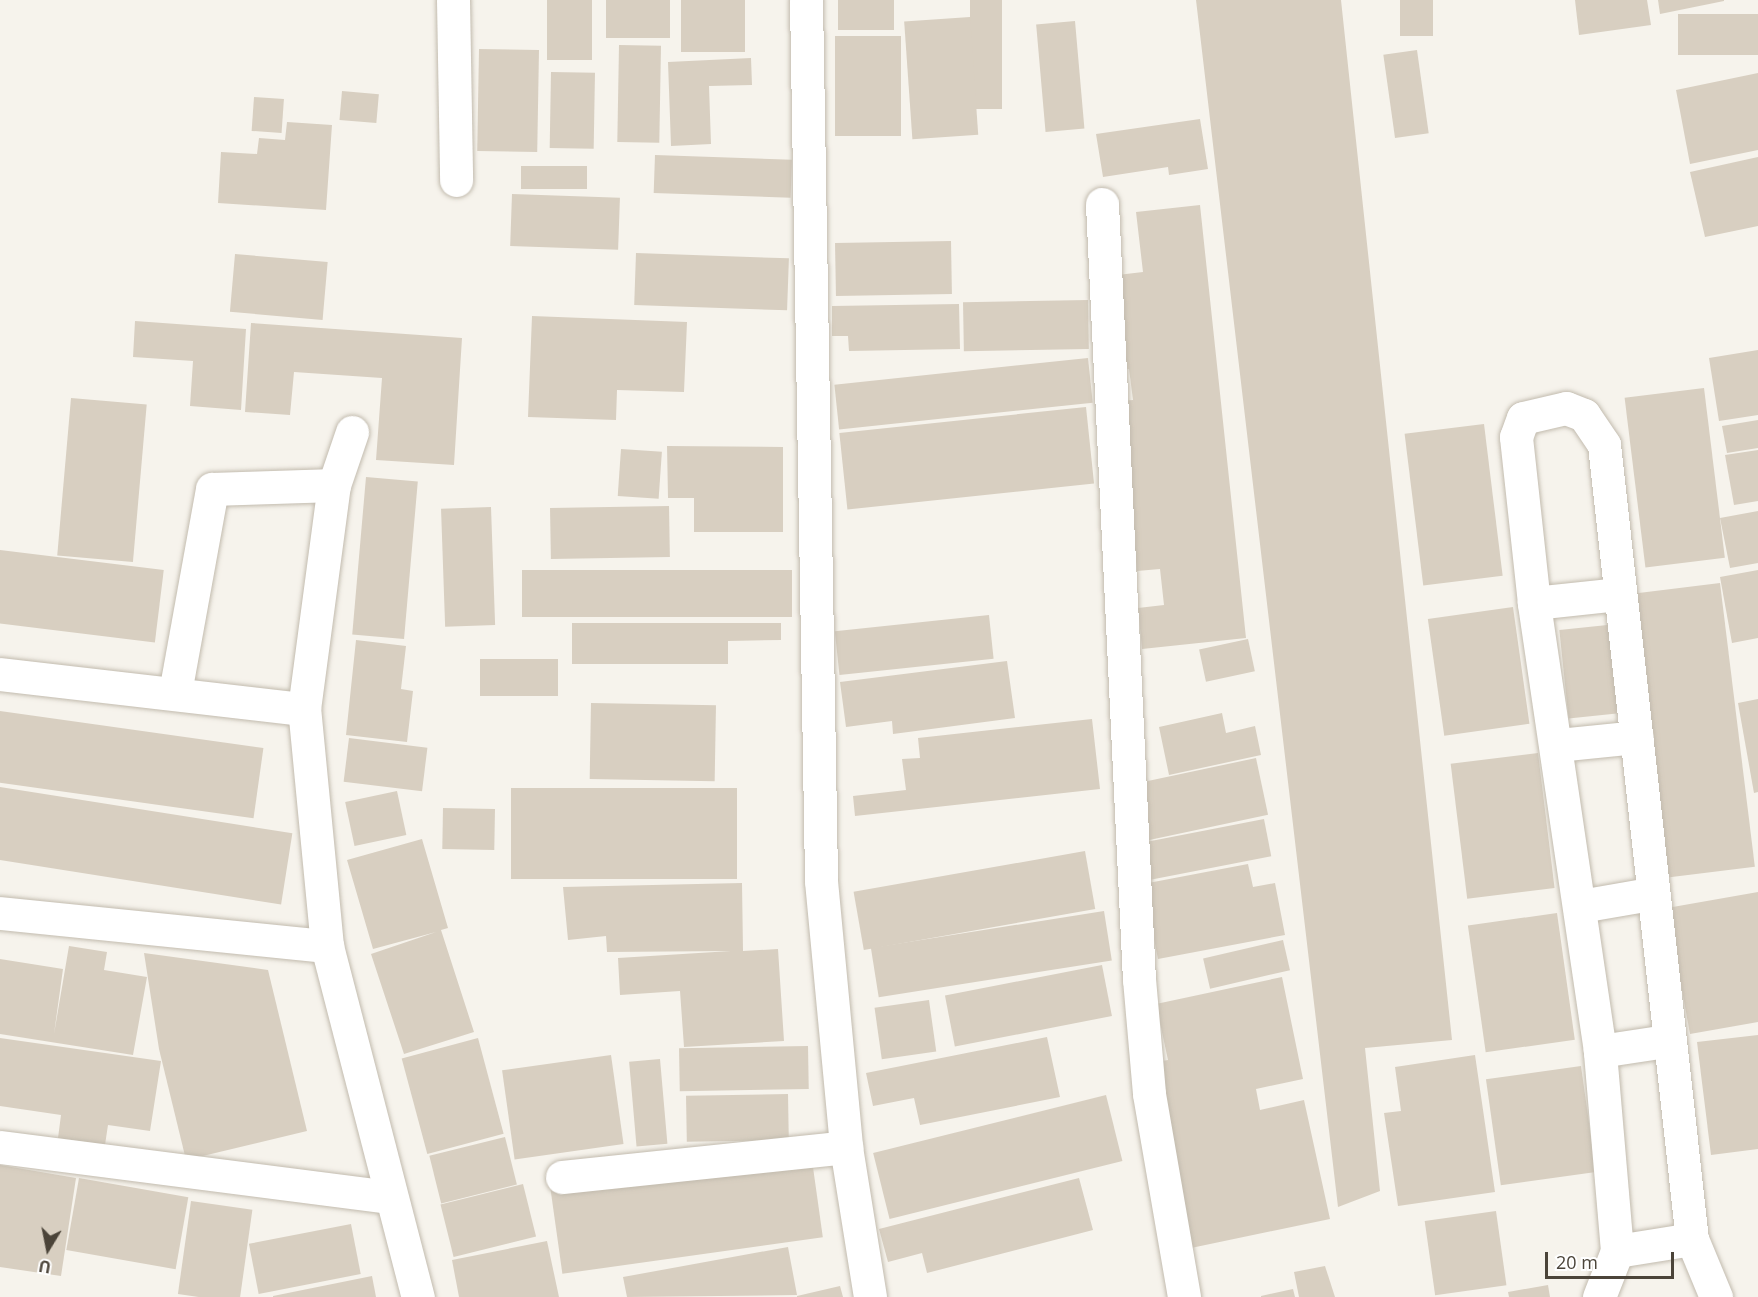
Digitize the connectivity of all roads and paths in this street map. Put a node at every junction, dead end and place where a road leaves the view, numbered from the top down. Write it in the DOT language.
graph roads {
  1 [pos="453,0"];
  2 [pos="806,0"];
  3 [pos="456,180"];
  4 [pos="1102,204"];
  5 [pos="352,432"];
  6 [pos="334,485"];
  7 [pos="1618,594"];
  8 [pos="1534,603"];
  9 [pos="0,674"];
  10 [pos="175,692"];
  11 [pos="304,709"];
  12 [pos="1637,737"];
  13 [pos="1558,746"];
  14 [pos="1650,894"];
  15 [pos="1581,906"];
  16 [pos="0,914"];
  17 [pos="327,946"];
  18 [pos="1666,1041"];
  19 [pos="1600,1051"];
  20 [pos="0,1147"];
  21 [pos="846,1147"];
  22 [pos="562,1177"];
  23 [pos="390,1197"];
  24 [pos="1692,1239"];
  25 [pos="1617,1251"];
  26 [pos="418,1297"];
  27 [pos="870,1297"];
  28 [pos="1184,1297"];
  29 [pos="1599,1297"];
  30 [pos="1716,1297"];
  1 -- 3 [label="street"];
  2 -- 21 [label="street"];
  4 -- 28 [label="street"];
  5 -- 6 [label="street"];
  6 -- 10 [label="street"];
  6 -- 11 [label="street"];
  7 -- 8 [label="street"];
  7 -- 8 [label="street"];
  7 -- 12 [label="street"];
  8 -- 13 [label="street"];
  9 -- 10 [label="street"];
  10 -- 11 [label="street"];
  11 -- 17 [label="street"];
  12 -- 13 [label="street"];
  12 -- 14 [label="street"];
  13 -- 15 [label="street"];
  14 -- 15 [label="street"];
  14 -- 18 [label="street"];
  15 -- 19 [label="street"];
  16 -- 17 [label="street"];
  17 -- 23 [label="street"];
  18 -- 19 [label="street"];
  18 -- 24 [label="street"];
  19 -- 25 [label="street"];
  20 -- 23 [label="street"];
  21 -- 22 [label="street"];
  21 -- 27 [label="street"];
  23 -- 26 [label="street"];
  24 -- 25 [label="street"];
  24 -- 30 [label="street"];
  25 -- 29 [label="street"];
}
